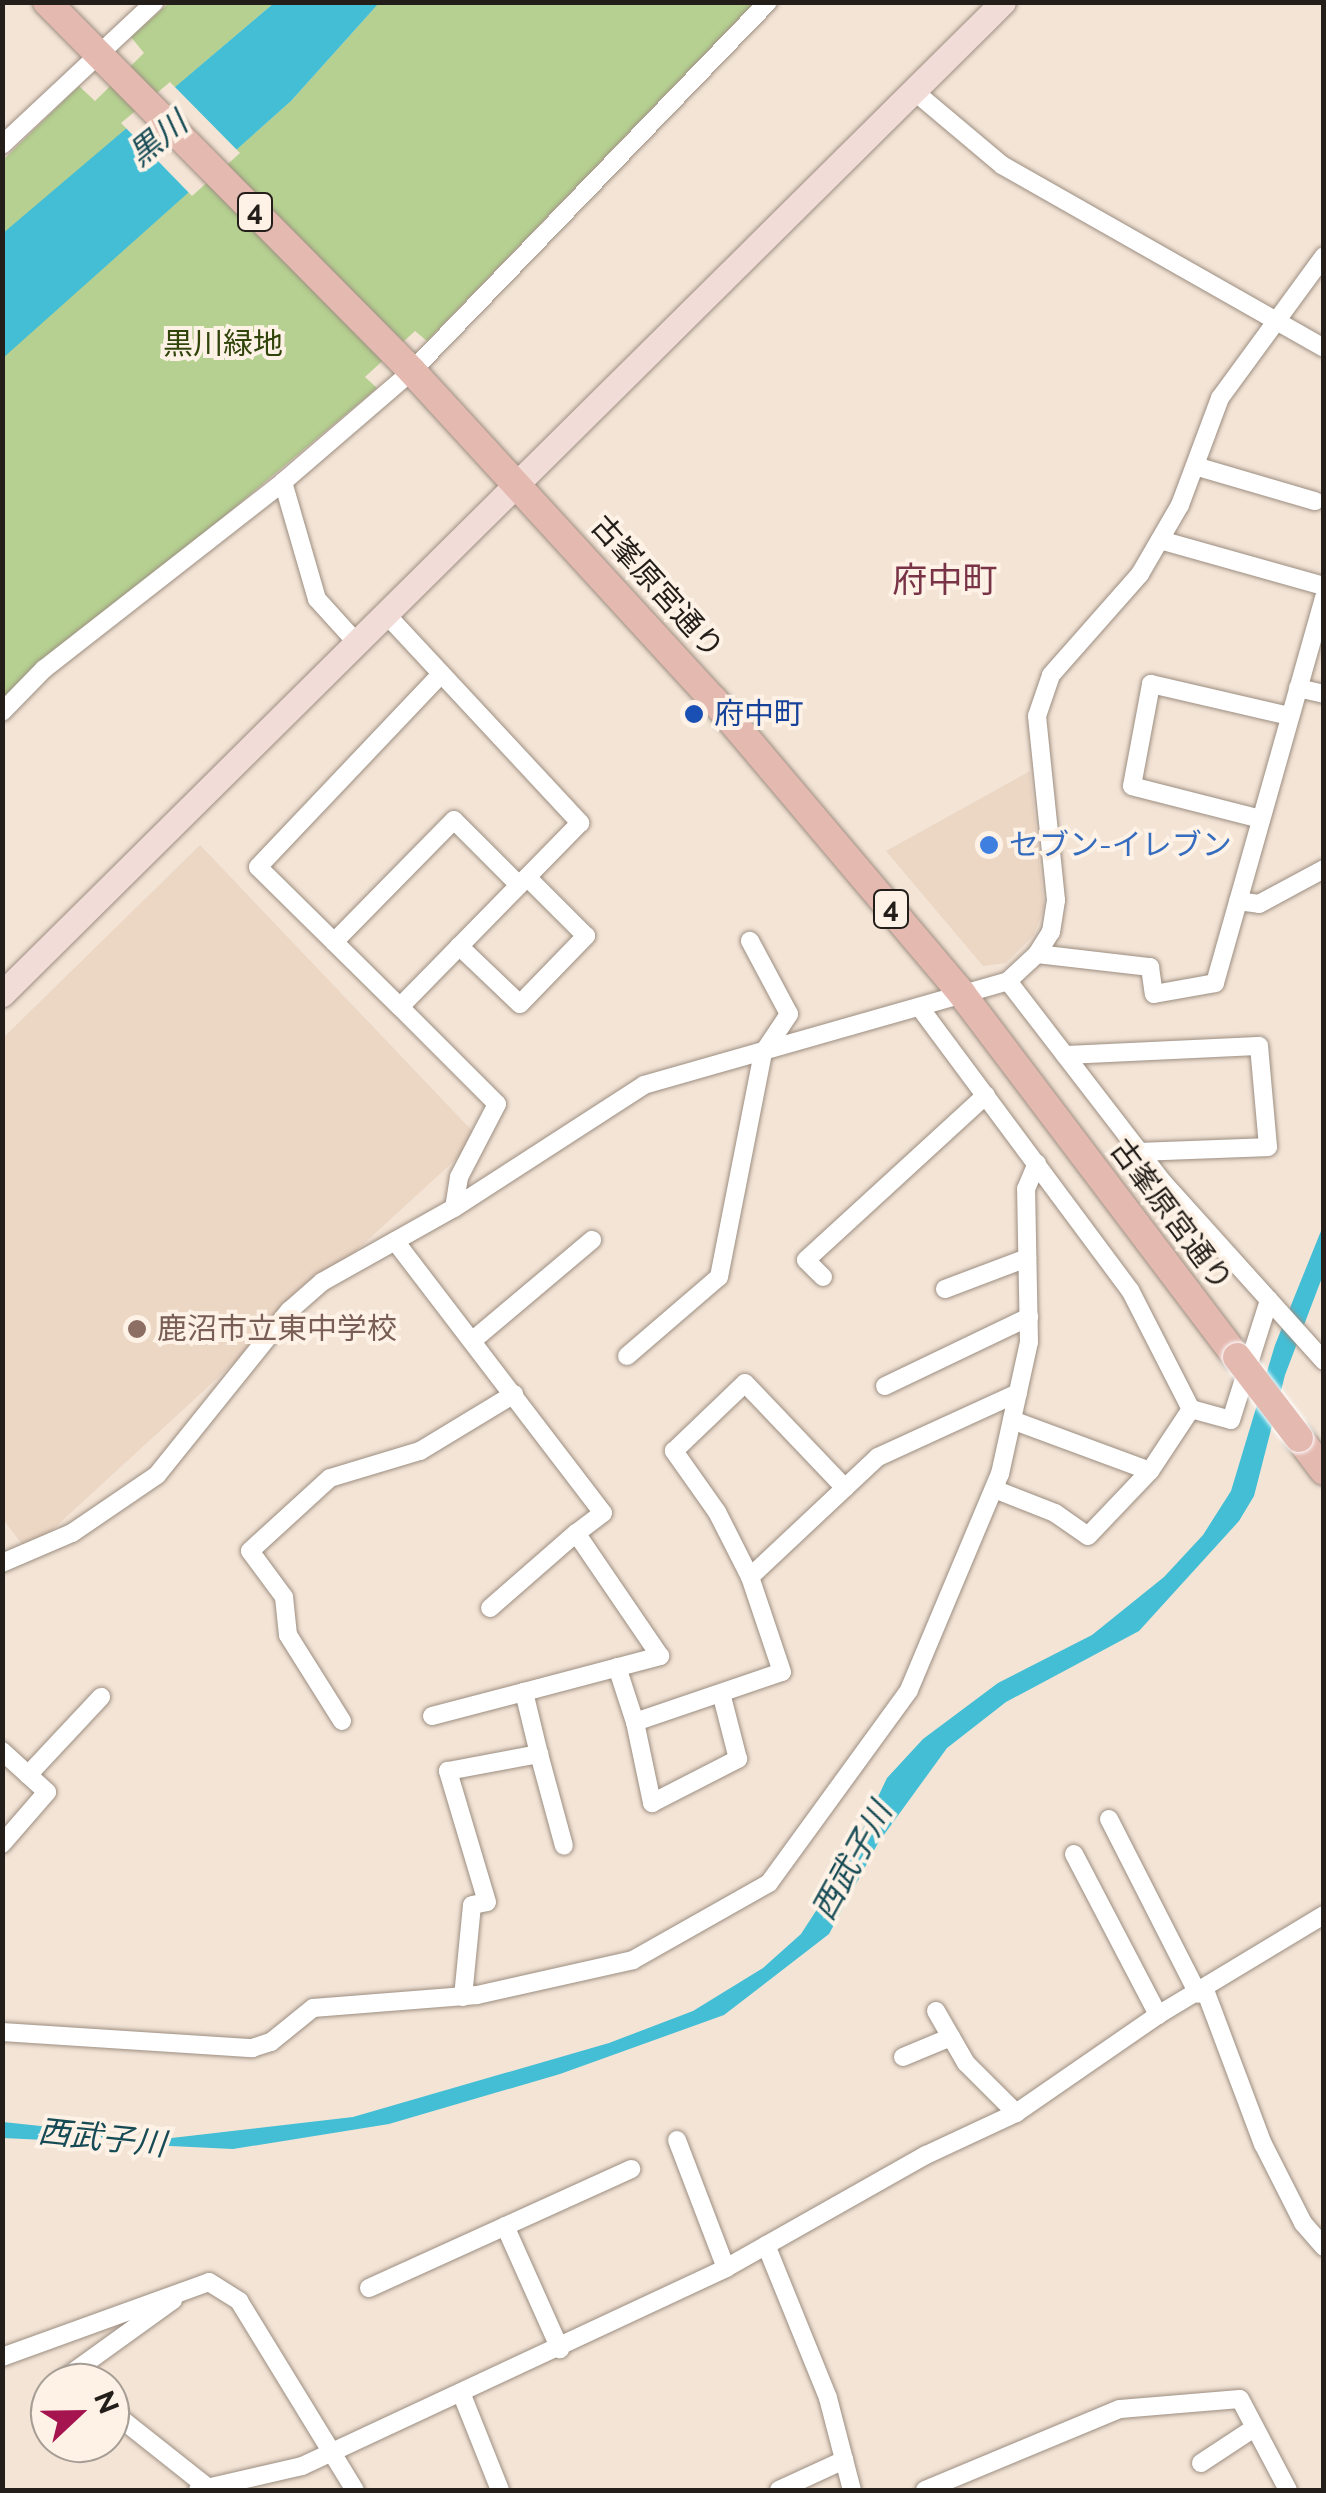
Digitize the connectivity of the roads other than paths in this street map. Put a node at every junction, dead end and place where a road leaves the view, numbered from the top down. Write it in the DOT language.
graph roads {
  1 [pos="47,2"];
  2 [pos="155,2"];
  3 [pos="768,2"];
  4 [pos="1003,2"];
  5 [pos="103,58"];
  6 [pos="915,92"];
  7 [pos="2,145"];
  8 [pos="1324,256"];
  9 [pos="1278,322"];
  10 [pos="1324,348"];
  11 [pos="408,367"];
  12 [pos="1194,466"];
  13 [pos="282,482"];
  14 [pos="518,483"];
  15 [pos="1315,500"];
  16 [pos="1160,540"];
  17 [pos="1324,586"];
  18 [pos="1324,597"];
  19 [pos="385,613"];
  20 [pos="356,642"];
  21 [pos="442,674"];
  22 [pos="1298,688"];
  23 [pos="1324,694"];
  24 [pos="2,712"];
  25 [pos="1290,716"];
  26 [pos="1261,819"];
  27 [pos="1324,869"];
  28 [pos="523,881"];
  29 [pos="1238,901"];
  30 [pos="750,941"];
  31 [pos="334,942"];
  32 [pos="459,946"];
  33 [pos="1037,954"];
  34 [pos="1008,981"];
  35 [pos="2,994"];
  36 [pos="962,994"];
  37 [pos="400,1006"];
  38 [pos="921,1009"];
  39 [pos="763,1053"];
  40 [pos="1065,1055"];
  41 [pos="986,1095"];
  42 [pos="1140,1152"];
  43 [pos="1037,1163"];
  44 [pos="454,1208"];
  45 [pos="592,1240"];
  46 [pos="395,1242"];
  47 [pos="1027,1258"];
  48 [pos="823,1277"];
  49 [pos="945,1289"];
  50 [pos="1270,1300"];
  51 [pos="1029,1317"];
  52 [pos="472,1341"];
  53 [pos="627,1356"];
  54 [pos="1324,1360"];
  55 [pos="884,1386"];
  56 [pos="1018,1393"];
  57 [pos="514,1394"];
  58 [pos="1192,1409"];
  59 [pos="1012,1420"];
  60 [pos="1150,1471"];
  61 [pos="1324,1471"];
  62 [pos="846,1488"];
  63 [pos="994,1489"];
  64 [pos="576,1533"];
  65 [pos="2,1563"];
  66 [pos="750,1577"];
  67 [pos="490,1608"];
  68 [pos="618,1667"];
  69 [pos="524,1692"];
  70 [pos="720,1693"];
  71 [pos="101,1696"];
  72 [pos="432,1716"];
  73 [pos="342,1721"];
  74 [pos="634,1722"];
  75 [pos="2,1751"];
  76 [pos="538,1754"];
  77 [pos="28,1774"];
  78 [pos="1109,1819"];
  79 [pos="2,1844"];
  80 [pos="564,1846"];
  81 [pos="1074,1854"];
  82 [pos="1324,1915"];
  83 [pos="1202,1992"];
  84 [pos="463,1996"];
  85 [pos="936,2011"];
  86 [pos="1158,2015"];
  87 [pos="2,2032"];
  88 [pos="951,2037"];
  89 [pos="904,2057"];
  90 [pos="1016,2113"];
  91 [pos="676,2140"];
  92 [pos="631,2168"];
  93 [pos="505,2226"];
  94 [pos="766,2245"];
  95 [pos="1324,2247"];
  96 [pos="726,2268"];
  97 [pos="369,2288"];
  98 [pos="181,2292"];
  99 [pos="560,2349"];
  100 [pos="2,2357"];
  101 [pos="85,2363"];
  102 [pos="462,2395"];
  103 [pos="130,2427"];
  104 [pos="1251,2430"];
  105 [pos="331,2454"];
  106 [pos="844,2460"];
  107 [pos="1201,2462"];
  108 [pos="205,2489"];
  109 [pos="355,2490"];
  110 [pos="500,2490"];
  111 [pos="778,2490"];
  112 [pos="852,2490"];
  113 [pos="924,2490"];
  114 [pos="1288,2490"];
  1 -- 5 [label="main road, 古峯原宮通り / 4"];
  2 -- 5 [label="street"];
  3 -- 11 [label="street"];
  4 -- 6 [label="street"];
  5 -- 7 [label="street"];
  5 -- 11 [label="main road, 古峯原宮通り / 4"];
  6 -- 9 [label="street"];
  6 -- 14 [label="street"];
  8 -- 9 [label="street"];
  9 -- 10 [label="street"];
  9 -- 12 [label="street"];
  11 -- 13 [label="street"];
  11 -- 14 [label="main road, 古峯原宮通り / 4"];
  12 -- 15 [label="street"];
  12 -- 16 [label="street"];
  13 -- 20 [label="street"];
  13 -- 24 [label="street"];
  14 -- 19 [label="street"];
  14 -- 36 [label="main road, 古峯原宮通り / 4"];
  16 -- 17 [label="street"];
  16 -- 33 [label="street"];
  18 -- 22 [label="street"];
  19 -- 20 [label="street"];
  19 -- 21 [label="street"];
  20 -- 35 [label="street"];
  21 -- 28 [label="street"];
  21 -- 31 [label="street"];
  22 -- 23 [label="street"];
  22 -- 25 [label="street"];
  25 -- 26 [label="street"];
  25 -- 26 [label="street"];
  26 -- 29 [label="street"];
  27 -- 29 [label="street"];
  28 -- 31 [label="street"];
  28 -- 32 [label="street"];
  28 -- 32 [label="street"];
  29 -- 33 [label="street"];
  30 -- 39 [label="street"];
  31 -- 37 [label="street"];
  32 -- 37 [label="street"];
  33 -- 34 [label="street"];
  34 -- 36 [label="street"];
  34 -- 40 [label="street"];
  36 -- 38 [label="street"];
  36 -- 61 [label="main road, 古峯原宮通り / 4, bridge"];
  37 -- 44 [label="street"];
  38 -- 39 [label="street"];
  38 -- 41 [label="street"];
  39 -- 44 [label="street"];
  39 -- 53 [label="street"];
  40 -- 42 [label="street"];
  40 -- 42 [label="street"];
  41 -- 43 [label="street"];
  41 -- 48 [label="street"];
  42 -- 50 [label="street"];
  43 -- 47 [label="street"];
  43 -- 58 [label="street"];
  44 -- 46 [label="street"];
  45 -- 52 [label="street"];
  46 -- 52 [label="street"];
  46 -- 65 [label="street"];
  47 -- 49 [label="street"];
  47 -- 51 [label="street"];
  50 -- 54 [label="street"];
  50 -- 58 [label="street"];
  51 -- 55 [label="street"];
  51 -- 56 [label="street"];
  52 -- 57 [label="street"];
  56 -- 59 [label="street"];
  56 -- 62 [label="street"];
  57 -- 64 [label="street"];
  57 -- 73 [label="street"];
  58 -- 60 [label="street"];
  59 -- 60 [label="street"];
  59 -- 63 [label="street"];
  60 -- 63 [label="street"];
  62 -- 66 [label="street"];
  62 -- 66 [label="street"];
  63 -- 84 [label="street"];
  64 -- 67 [label="street"];
  64 -- 68 [label="street"];
  66 -- 70 [label="street"];
  68 -- 69 [label="street"];
  68 -- 74 [label="street"];
  69 -- 72 [label="street"];
  69 -- 76 [label="street"];
  70 -- 74 [label="street"];
  70 -- 74 [label="street"];
  71 -- 77 [label="street"];
  75 -- 77 [label="street"];
  76 -- 80 [label="street"];
  76 -- 84 [label="street"];
  77 -- 79 [label="street"];
  78 -- 83 [label="street"];
  81 -- 86 [label="street"];
  82 -- 83 [label="street"];
  83 -- 86 [label="street"];
  83 -- 95 [label="street"];
  84 -- 87 [label="street"];
  85 -- 88 [label="street"];
  86 -- 90 [label="street"];
  88 -- 89 [label="street"];
  88 -- 90 [label="street"];
  90 -- 94 [label="street"];
  91 -- 96 [label="street"];
  92 -- 93 [label="street"];
  93 -- 97 [label="street"];
  93 -- 99 [label="street"];
  94 -- 96 [label="street"];
  94 -- 106 [label="street"];
  96 -- 99 [label="street"];
  98 -- 100 [label="street"];
  98 -- 101 [label="street"];
  98 -- 105 [label="street"];
  99 -- 102 [label="street"];
  102 -- 105 [label="street"];
  102 -- 110 [label="street"];
  103 -- 108 [label="street"];
  104 -- 107 [label="street"];
  104 -- 113 [label="street"];
  104 -- 114 [label="street"];
  105 -- 108 [label="street"];
  105 -- 109 [label="street"];
  106 -- 111 [label="street"];
  106 -- 112 [label="street"];
}
